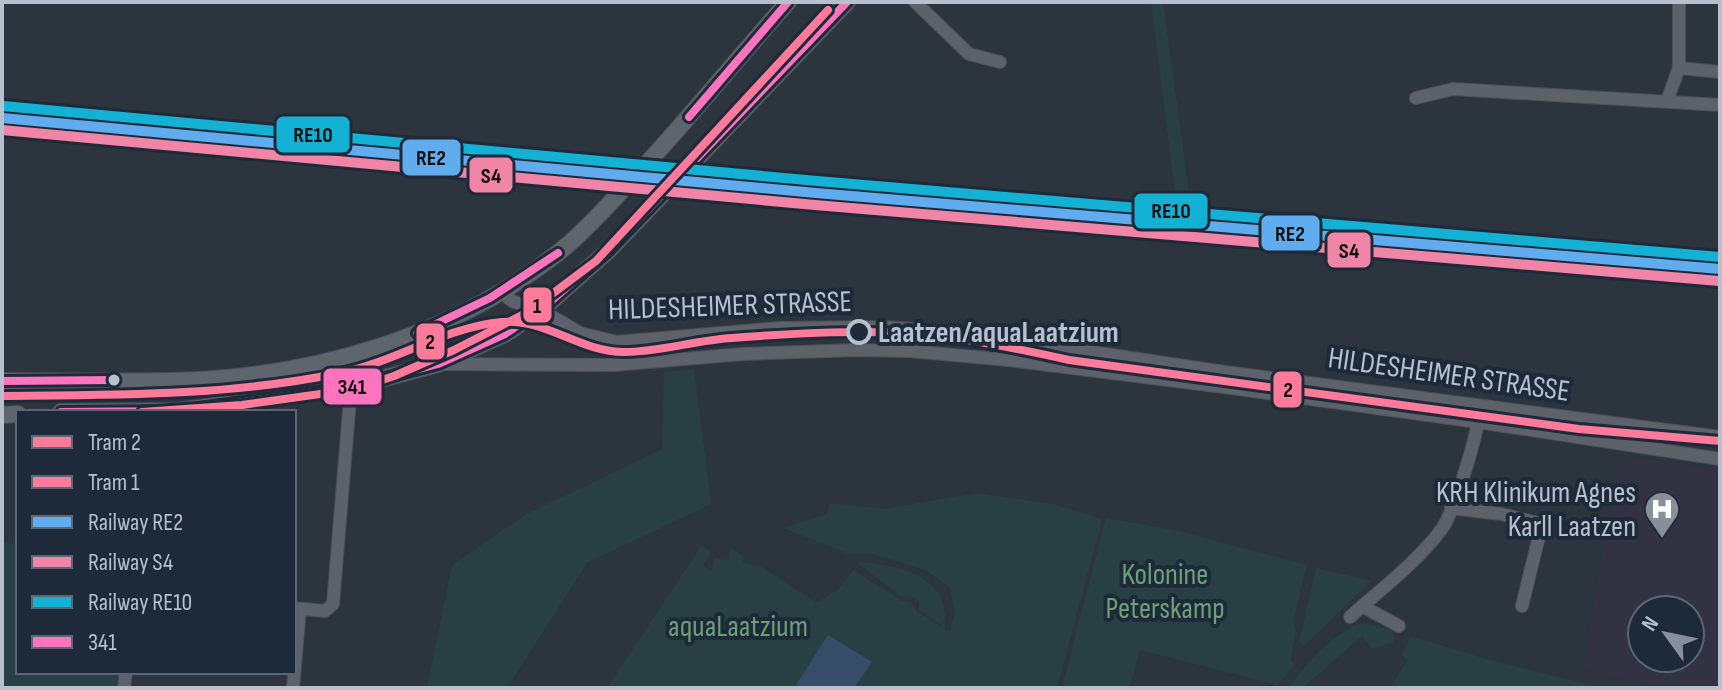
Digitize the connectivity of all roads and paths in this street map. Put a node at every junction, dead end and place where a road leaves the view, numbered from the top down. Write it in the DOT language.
graph roads {
  1 [pos="788,2"];
  2 [pos="847,2"];
  3 [pos="915,2"];
  4 [pos="1679,2"];
  5 [pos="1000,62"];
  6 [pos="1679,68"];
  7 [pos="1720,72"];
  8 [pos="1416,98"];
  9 [pos="1667,101"];
  10 [pos="1720,105"];
  11 [pos="500,292"];
  12 [pos="541,310"];
  13 [pos="438,364"];
  14 [pos="2,381"];
  15 [pos="351,387"];
  16 [pos="1480,406"];
  17 [pos="178,410"];
  18 [pos="1478,422"];
  19 [pos="1720,437"];
  20 [pos="1720,459"];
  21 [pos="1451,508"];
  22 [pos="1362,606"];
  23 [pos="1522,606"];
  24 [pos="297,608"];
  25 [pos="1350,617"];
  26 [pos="1399,626"];
  27 [pos="296,628"];
  1 -- 11 [label="main road"];
  2 -- 12 [label="main road"];
  3 -- 5 [label="street"];
  4 -- 6 [label="street"];
  6 -- 7 [label="street"];
  6 -- 9 [label="street"];
  8 -- 9 [label="street"];
  9 -- 10 [label="street"];
  11 -- 12 [label="street, HILDESHEIMER STRASSE"];
  11 -- 14 [label="main road"];
  12 -- 13 [label="main road"];
  12 -- 16 [label="street, HILDESHEIMER STRASSE"];
  13 -- 15 [label="main road, HILDESHEIMER STRASSE"];
  13 -- 18 [label="street, HILDESHEIMER STRASSE"];
  15 -- 17 [label="main road, HILDESHEIMER STRASSE"];
  15 -- 24 [label="street"];
  16 -- 18 [label="street"];
  16 -- 19 [label="street, HILDESHEIMER STRASSE"];
  18 -- 20 [label="street, HILDESHEIMER STRASSE"];
  18 -- 21 [label="street"];
  21 -- 22 [label="street"];
  21 -- 23 [label="street"];
  22 -- 25 [label="street"];
  22 -- 26 [label="street"];
  24 -- 27 [label="street"];
}
